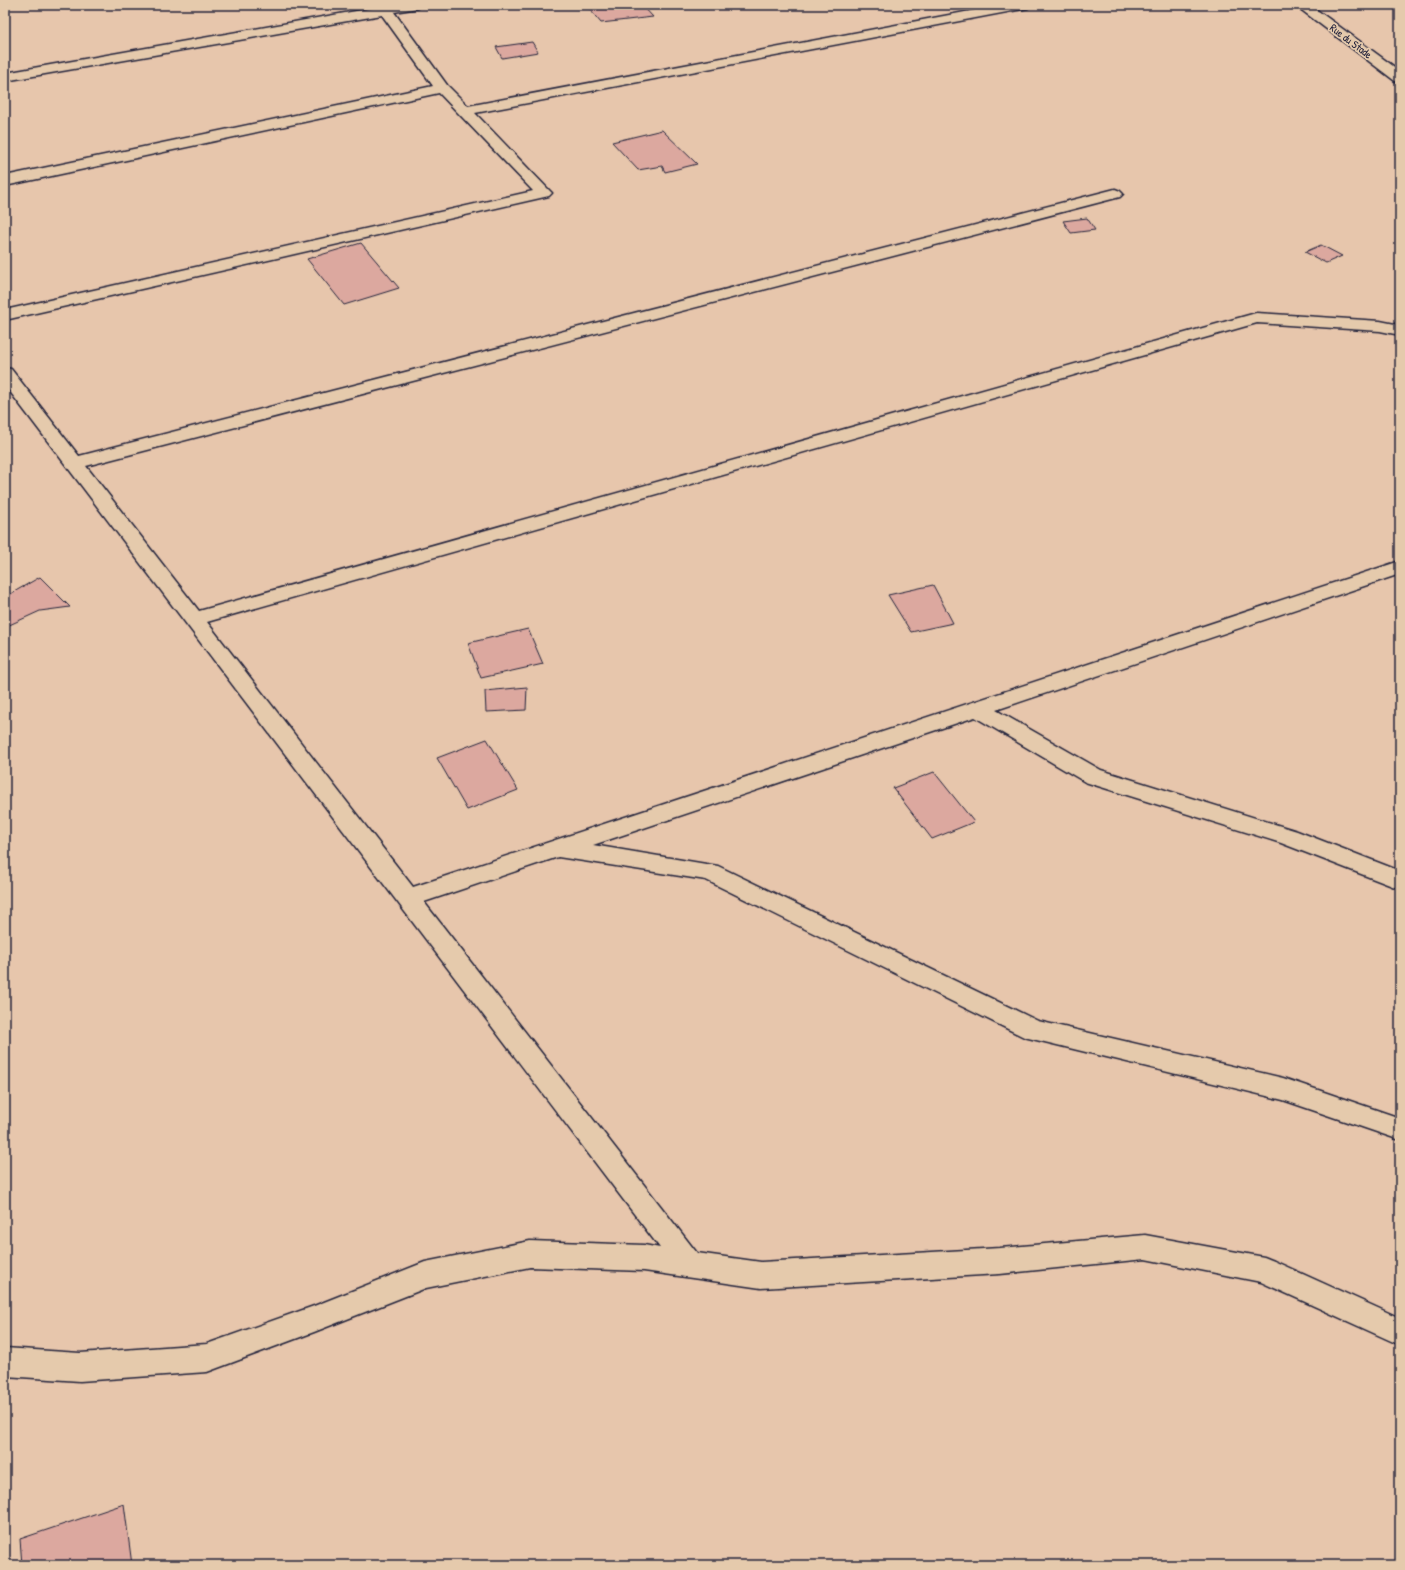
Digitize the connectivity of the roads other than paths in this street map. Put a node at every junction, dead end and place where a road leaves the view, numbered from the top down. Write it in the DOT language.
graph roads {
  1 [pos="413,5"];
  2 [pos="1023,5"];
  3 [pos="1302,5"];
  4 [pos="385,10"];
  5 [pos="5,77"];
  6 [pos="1400,78"];
  7 [pos="442,88"];
  8 [pos="464,111"];
  9 [pos="5,181"];
  10 [pos="1115,194"];
  11 [pos="5,315"];
  12 [pos="1400,330"];
  13 [pos="5,373"];
  14 [pos="74,463"];
  15 [pos="1400,567"];
  16 [pos="194,619"];
  17 [pos="977,708"];
  18 [pos="556,849"];
  19 [pos="1400,880"];
  20 [pos="408,898"];
  21 [pos="1400,1129"];
  22 [pos="689,1264"];
  23 [pos="1400,1332"];
  24 [pos="5,1362"];
  1 -- 4 [label="street"];
  2 -- 8 [label="street"];
  3 -- 6 [label="street, Rue du Stade"];
  4 -- 5 [label="street"];
  4 -- 7 [label="street"];
  7 -- 8 [label="street"];
  7 -- 9 [label="street"];
  8 -- 11 [label="street"];
  10 -- 14 [label="street"];
  12 -- 16 [label="street"];
  13 -- 14 [label="street"];
  14 -- 16 [label="street"];
  15 -- 17 [label="street"];
  16 -- 20 [label="street"];
  17 -- 18 [label="street"];
  17 -- 19 [label="street"];
  18 -- 20 [label="street"];
  18 -- 21 [label="street"];
  20 -- 22 [label="street"];
  22 -- 23 [label="street"];
  22 -- 24 [label="street"];
}
